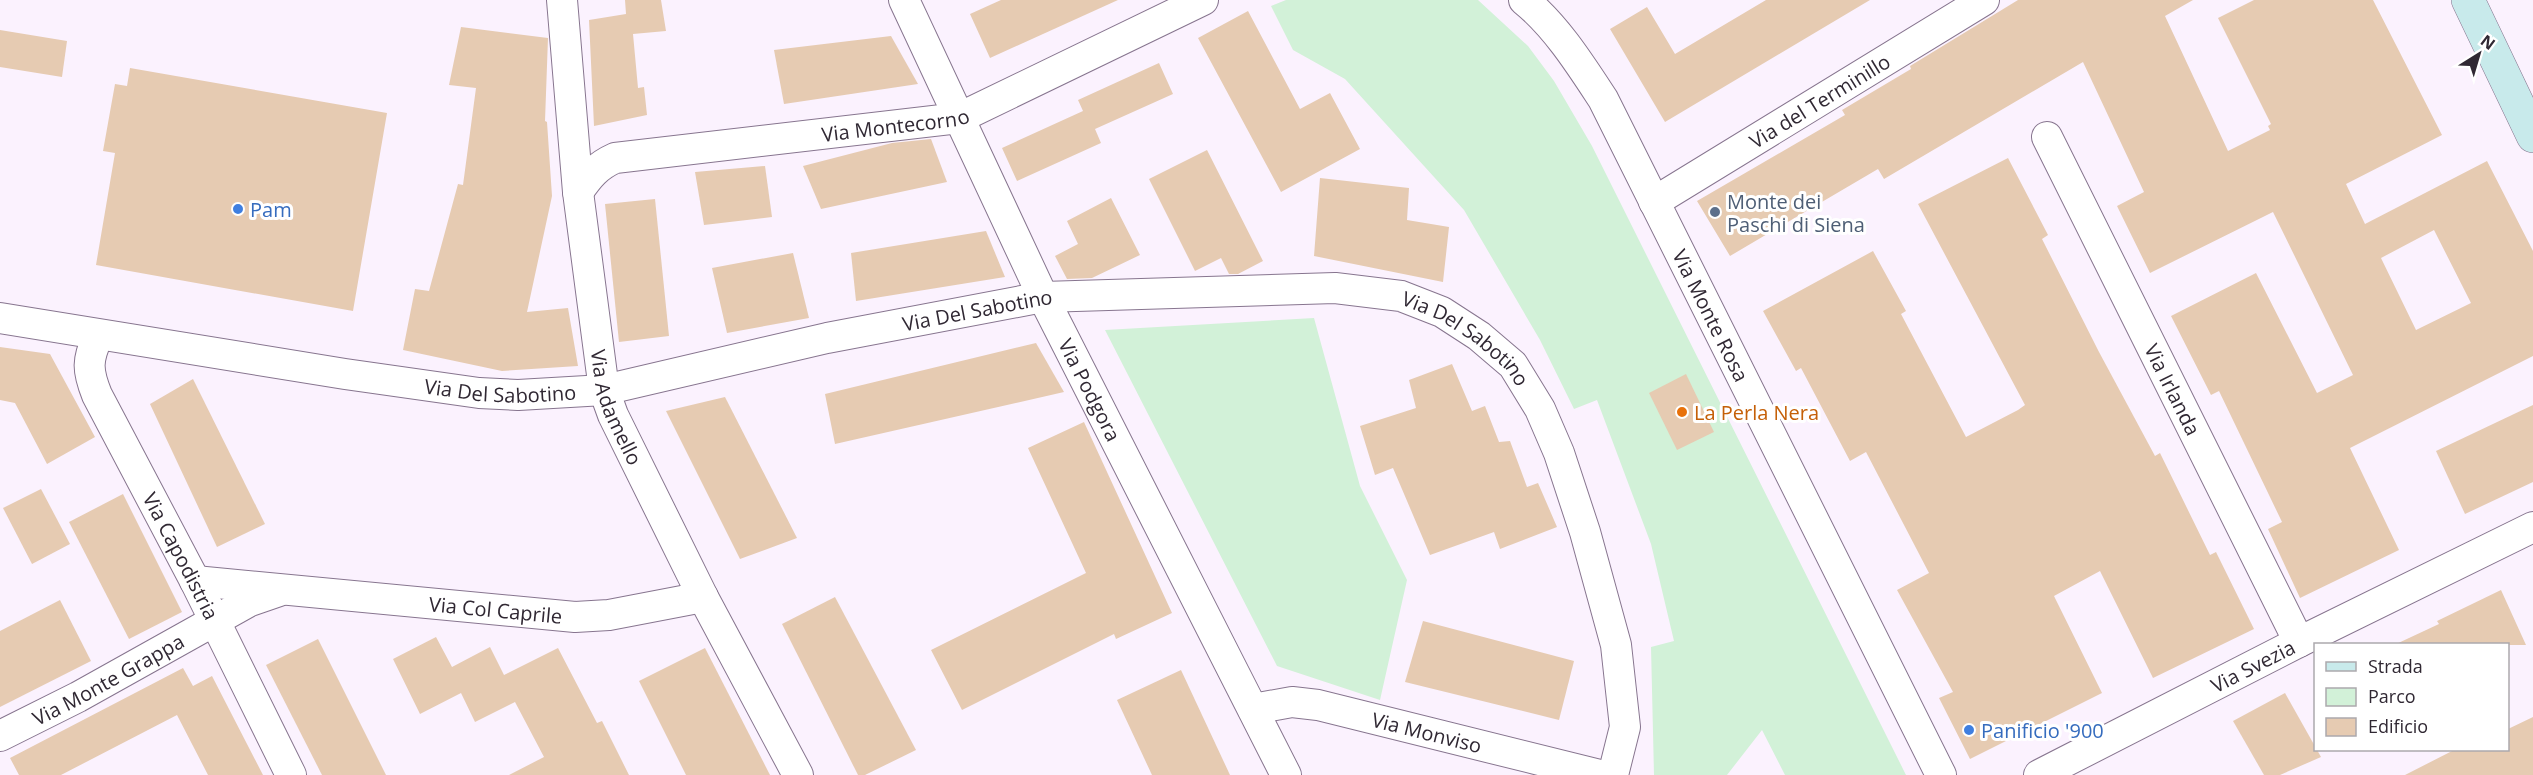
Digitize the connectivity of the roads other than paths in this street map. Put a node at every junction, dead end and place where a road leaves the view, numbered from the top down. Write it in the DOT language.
graph roads {
  1 [pos="562,0"];
  2 [pos="904,0"];
  3 [pos="1203,0"];
  4 [pos="1524,0"];
  5 [pos="1984,0"];
  6 [pos="2468,0"];
  7 [pos="959,118"];
  8 [pos="2533,136"];
  9 [pos="2047,137"];
  10 [pos="578,192"];
  11 [pos="1654,202"];
  12 [pos="1043,297"];
  13 [pos="0,318"];
  14 [pos="98,336"];
  15 [pos="604,390"];
  16 [pos="2533,526"];
  17 [pos="195,581"];
  18 [pos="285,589"];
  19 [pos="703,597"];
  20 [pos="213,621"];
  21 [pos="2298,642"];
  22 [pos="1253,709"];
  23 [pos="0,736"];
  24 [pos="291,775"];
  25 [pos="798,775"];
  26 [pos="1286,775"];
  27 [pos="1600,775"];
  28 [pos="1613,775"];
  29 [pos="1941,775"];
  30 [pos="2039,775"];
  1 -- 10 [label="street, Via Adamello"];
  2 -- 7 [label="street, Via Podgora"];
  3 -- 7 [label="street, Via Montecorno"];
  4 -- 11 [label="street, Via Monte Rosa"];
  5 -- 11 [label="street, Via del Terminillo"];
  6 -- 8 [label="street"];
  7 -- 10 [label="street, Via Montecorno"];
  7 -- 12 [label="street, Via Podgora"];
  9 -- 21 [label="street, Via Irlanda"];
  10 -- 15 [label="street, Via Adamello"];
  11 -- 29 [label="street, Via Monte Rosa"];
  12 -- 15 [label="street, Via Del Sabotino"];
  12 -- 22 [label="street, Via Podgora"];
  12 -- 28 [label="street, Via Del Sabotino"];
  13 -- 14 [label="street, Via Del Sabotino"];
  14 -- 15 [label="street, Via Del Sabotino"];
  14 -- 17 [label="street, Via Capodistria"];
  15 -- 19 [label="street, Via Adamello"];
  16 -- 21 [label="street, Via Svezia"];
  17 -- 18 [label="street, Via Col Caprile"];
  17 -- 20 [label="street, Via Capodistria"];
  18 -- 19 [label="street, Via Col Caprile"];
  18 -- 20 [label="street, Via Col Caprile"];
  19 -- 25 [label="street, Via Adamello"];
  20 -- 23 [label="street, Via Monte Grappa"];
  20 -- 24 [label="street, Via Capodistria"];
  21 -- 30 [label="street, Via Svezia"];
  22 -- 26 [label="street, Via Podgora"];
  22 -- 27 [label="street, Via Monviso"];
}
